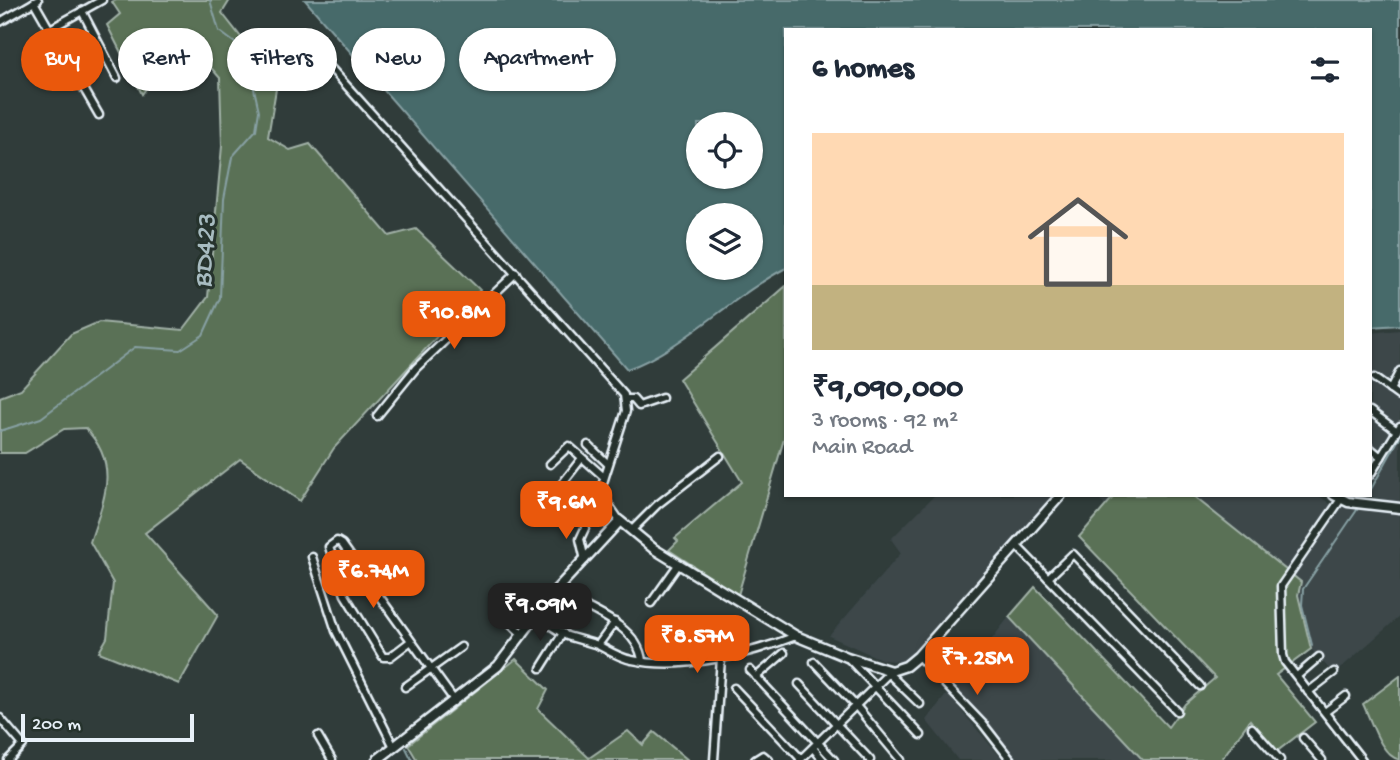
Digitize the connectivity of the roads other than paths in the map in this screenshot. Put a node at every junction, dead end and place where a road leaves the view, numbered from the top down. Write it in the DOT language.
graph roads {
  1 [pos="102,0"];
  2 [pos="36,1"];
  3 [pos="82,11"];
  4 [pos="0,22"];
  5 [pos="50,28"];
  6 [pos="52,28"];
  7 [pos="337,75"];
  8 [pos="117,78"];
  9 [pos="85,91"];
  10 [pos="99,115"];
  11 [pos="516,273"];
  12 [pos="1400,371"];
  13 [pos="1374,378"];
  14 [pos="1390,390"];
  15 [pos="1400,397"];
  16 [pos="662,398"];
  17 [pos="626,399"];
  18 [pos="1372,412"];
  19 [pos="377,416"];
  20 [pos="1399,428"];
  21 [pos="588,445"];
  22 [pos="1372,450"];
  23 [pos="720,456"];
  24 [pos="1381,457"];
  25 [pos="582,458"];
  26 [pos="550,464"];
  27 [pos="608,464"];
  28 [pos="1372,472"];
  29 [pos="604,477"];
  30 [pos="558,488"];
  31 [pos="600,490"];
  32 [pos="1059,497"];
  33 [pos="1338,497"];
  34 [pos="1364,499"];
  35 [pos="1400,508"];
  36 [pos="582,509"];
  37 [pos="620,521"];
  38 [pos="587,524"];
  39 [pos="633,530"];
  40 [pos="1017,546"];
  41 [pos="312,557"];
  42 [pos="586,560"];
  43 [pos="678,565"];
  44 [pos="1048,578"];
  45 [pos="555,591"];
  46 [pos="651,603"];
  47 [pos="504,617"];
  48 [pos="537,617"];
  49 [pos="615,622"];
  50 [pos="563,634"];
  51 [pos="524,635"];
  52 [pos="796,636"];
  53 [pos="411,641"];
  54 [pos="598,645"];
  55 [pos="461,646"];
  56 [pos="784,653"];
  57 [pos="918,656"];
  58 [pos="847,657"];
  59 [pos="1319,657"];
  60 [pos="721,658"];
  61 [pos="642,662"];
  62 [pos="814,662"];
  63 [pos="431,668"];
  64 [pos="541,668"];
  65 [pos="750,670"];
  66 [pos="890,672"];
  67 [pos="1334,672"];
  68 [pos="1297,676"];
  69 [pos="756,677"];
  70 [pos="799,684"];
  71 [pos="1200,686"];
  72 [pos="405,687"];
  73 [pos="876,687"];
  74 [pos="734,688"];
  75 [pos="1308,692"];
  76 [pos="1346,696"];
  77 [pos="454,700"];
  78 [pos="920,705"];
  79 [pos="856,706"];
  80 [pos="1177,711"];
  81 [pos="1325,712"];
  82 [pos="0,718"];
  83 [pos="838,724"];
  84 [pos="1252,728"];
  85 [pos="921,735"];
  86 [pos="318,736"];
  87 [pos="1303,738"];
  88 [pos="819,743"];
  89 [pos="394,747"];
  90 [pos="813,748"];
  91 [pos="8,760"];
  92 [pos="332,760"];
  93 [pos="377,760"];
  94 [pos="714,760"];
  95 [pos="755,760"];
  96 [pos="769,760"];
  97 [pos="800,760"];
  98 [pos="823,760"];
  99 [pos="834,760"];
  100 [pos="870,760"];
  101 [pos="901,760"];
  102 [pos="1011,760"];
  103 [pos="1280,760"];
  104 [pos="1322,760"];
  105 [pos="1362,760"];
  1 -- 3 [label="street"];
  2 -- 4 [label="street"];
  2 -- 5 [label="street"];
  3 -- 6 [label="street"];
  3 -- 8 [label="street"];
  7 -- 11 [label="street"];
  9 -- 10 [label="street"];
  11 -- 17 [label="street"];
  11 -- 19 [label="street"];
  12 -- 14 [label="street"];
  13 -- 14 [label="street"];
  14 -- 15 [label="street"];
  16 -- 17 [label="street"];
  17 -- 27 [label="street"];
  18 -- 20 [label="street"];
  20 -- 24 [label="street"];
  21 -- 27 [label="street"];
  22 -- 24 [label="street"];
  23 -- 39 [label="street"];
  24 -- 28 [label="street"];
  25 -- 26 [label="street"];
  25 -- 29 [label="street"];
  25 -- 30 [label="street"];
  27 -- 29 [label="street"];
  29 -- 31 [label="street"];
  31 -- 36 [label="street"];
  31 -- 37 [label="street"];
  32 -- 40 [label="street"];
  33 -- 34 [label="street"];
  33 -- 68 [label="street"];
  34 -- 35 [label="street"];
  37 -- 39 [label="street"];
  37 -- 42 [label="street"];
  38 -- 42 [label="street"];
  39 -- 43 [label="street"];
  40 -- 44 [label="street"];
  40 -- 57 [label="street"];
  41 -- 89 [label="street"];
  42 -- 45 [label="street"];
  43 -- 46 [label="street"];
  43 -- 52 [label="street"];
  44 -- 71 [label="street"];
  44 -- 80 [label="street"];
  45 -- 48 [label="street"];
  45 -- 49 [label="street"];
  47 -- 51 [label="street"];
  48 -- 50 [label="street"];
  48 -- 51 [label="street"];
  49 -- 54 [label="street"];
  49 -- 61 [label="street"];
  50 -- 54 [label="street"];
  50 -- 64 [label="street"];
  51 -- 77 [label="street"];
  52 -- 58 [label="street"];
  52 -- 60 [label="street"];
  53 -- 53 [label="street"];
  53 -- 63 [label="street"];
  54 -- 61 [label="street"];
  55 -- 63 [label="street"];
  56 -- 69 [label="street"];
  57 -- 66 [label="street"];
  57 -- 102 [label="street"];
  58 -- 66 [label="street"];
  58 -- 73 [label="street"];
  59 -- 68 [label="street"];
  60 -- 61 [label="street"];
  60 -- 94 [label="street"];
  62 -- 79 [label="street"];
  63 -- 72 [label="street"];
  63 -- 77 [label="street"];
  65 -- 69 [label="street"];
  66 -- 73 [label="street"];
  66 -- 78 [label="street"];
  67 -- 75 [label="street"];
  68 -- 75 [label="street"];
  69 -- 88 [label="street"];
  70 -- 83 [label="street"];
  73 -- 79 [label="street"];
  73 -- 85 [label="street"];
  74 -- 97 [label="street"];
  75 -- 81 [label="street"];
  76 -- 81 [label="street"];
  77 -- 89 [label="street"];
  79 -- 83 [label="street"];
  79 -- 101 [label="street"];
  81 -- 105 [label="street"];
  82 -- 91 [label="street"];
  83 -- 88 [label="street"];
  83 -- 100 [label="street"];
  84 -- 103 [label="street"];
  86 -- 92 [label="street"];
  87 -- 104 [label="street"];
  88 -- 90 [label="street"];
  88 -- 99 [label="street"];
  89 -- 93 [label="street"];
  90 -- 97 [label="street"];
  90 -- 98 [label="street"];
  95 -- 96 [label="street"];
}
